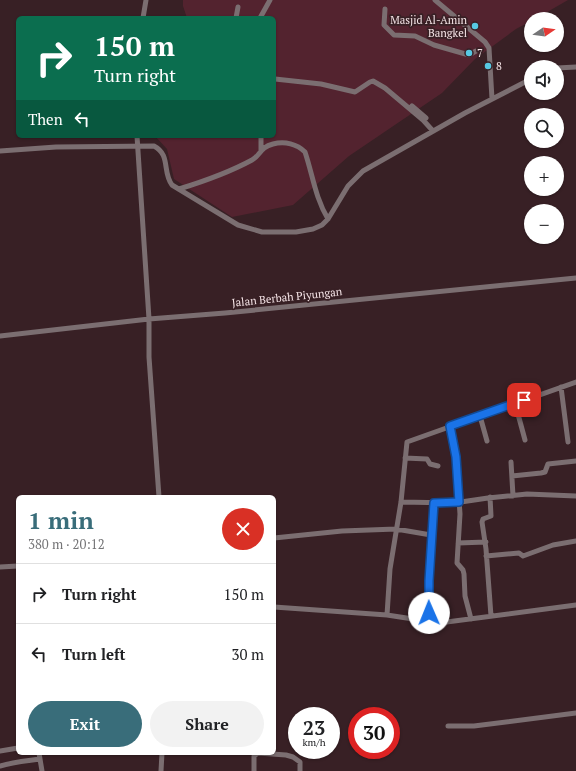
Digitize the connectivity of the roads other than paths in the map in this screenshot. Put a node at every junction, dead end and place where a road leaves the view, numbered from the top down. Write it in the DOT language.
graph roads {
  1 [pos="146,0"];
  2 [pos="270,0"];
  3 [pos="435,0"];
  4 [pos="238,7"];
  5 [pos="385,10"];
  6 [pos="143,16"];
  7 [pos="236,16"];
  8 [pos="261,16"];
  9 [pos="476,51"];
  10 [pos="576,67"];
  11 [pos="564,68"];
  12 [pos="276,80"];
  13 [pos="524,83"];
  14 [pos="492,99"];
  15 [pos="412,106"];
  16 [pos="434,131"];
  17 [pos="137,138"];
  18 [pos="261,138"];
  19 [pos="138,145"];
  20 [pos="261,150"];
  21 [pos="0,151"];
  22 [pos="179,189"];
  23 [pos="328,219"];
  24 [pos="576,278"];
  25 [pos="149,319"];
  26 [pos="0,336"];
  27 [pos="576,382"];
  28 [pos="561,387"];
  29 [pos="515,404"];
  30 [pos="480,416"];
  31 [pos="450,426"];
  32 [pos="525,440"];
  33 [pos="487,441"];
  34 [pos="568,442"];
  35 [pos="406,458"];
  36 [pos="576,461"];
  37 [pos="511,462"];
  38 [pos="438,466"];
  39 [pos="512,476"];
  40 [pos="159,495"];
  41 [pos="513,496"];
  42 [pos="576,496"];
  43 [pos="490,497"];
  44 [pos="401,502"];
  45 [pos="459,502"];
  46 [pos="434,503"];
  47 [pos="396,529"];
  48 [pos="431,535"];
  49 [pos="276,538"];
  50 [pos="576,541"];
  51 [pos="486,542"];
  52 [pos="458,543"];
  53 [pos="486,556"];
  54 [pos="16,566"];
  55 [pos="0,568"];
  56 [pos="576,605"];
  57 [pos="276,607"];
  58 [pos="386,615"];
  59 [pos="491,616"];
  60 [pos="471,618"];
  61 [pos="430,622"];
  62 [pos="576,713"];
  63 [pos="448,726"];
  64 [pos="16,748"];
  65 [pos="0,752"];
  66 [pos="39,755"];
  67 [pos="162,755"];
  68 [pos="255,755"];
  69 [pos="276,755"];
  70 [pos="40,759"];
  71 [pos="0,767"];
  72 [pos="1,771"];
  73 [pos="42,771"];
  74 [pos="161,771"];
  75 [pos="254,771"];
  76 [pos="300,771"];
  1 -- 6 [label="street"];
  2 -- 8 [label="street"];
  3 -- 14 [label="street"];
  4 -- 7 [label="street"];
  5 -- 9 [label="street"];
  10 -- 11 [label="street"];
  12 -- 16 [label="street"];
  13 -- 14 [label="street"];
  14 -- 16 [label="street"];
  15 -- 16 [label="street"];
  16 -- 23 [label="street"];
  17 -- 19 [label="street"];
  18 -- 20 [label="street"];
  19 -- 21 [label="street"];
  19 -- 22 [label="street"];
  19 -- 25 [label="street"];
  20 -- 22 [label="street"];
  20 -- 23 [label="street"];
  22 -- 23 [label="street"];
  24 -- 25 [label="street, Jalan Berbah Piyungan"];
  25 -- 26 [label="street, Jalan Berbah Piyungan"];
  25 -- 40 [label="street"];
  27 -- 28 [label="street"];
  28 -- 29 [label="street"];
  28 -- 34 [label="street"];
  29 -- 30 [label="street"];
  29 -- 32 [label="street"];
  30 -- 31 [label="street"];
  30 -- 33 [label="street"];
  31 -- 35 [label="street"];
  31 -- 45 [label="street"];
  35 -- 38 [label="street"];
  35 -- 44 [label="street"];
  36 -- 39 [label="street"];
  37 -- 39 [label="street"];
  39 -- 41 [label="street"];
  41 -- 42 [label="street"];
  41 -- 43 [label="street"];
  43 -- 45 [label="street"];
  43 -- 51 [label="street"];
  44 -- 46 [label="street"];
  44 -- 47 [label="street"];
  45 -- 46 [label="street"];
  45 -- 52 [label="street"];
  46 -- 48 [label="street"];
  47 -- 48 [label="street"];
  47 -- 49 [label="street"];
  47 -- 58 [label="street"];
  48 -- 61 [label="street"];
  50 -- 53 [label="street"];
  51 -- 52 [label="street"];
  51 -- 53 [label="street"];
  52 -- 60 [label="street"];
  53 -- 59 [label="street"];
  54 -- 55 [label="street"];
  56 -- 59 [label="street"];
  57 -- 58 [label="street"];
  58 -- 61 [label="street"];
  59 -- 60 [label="street"];
  60 -- 61 [label="street"];
  62 -- 63 [label="street"];
  64 -- 65 [label="street"];
  66 -- 70 [label="street"];
  67 -- 74 [label="street"];
  68 -- 75 [label="street"];
  69 -- 76 [label="street"];
  70 -- 71 [label="street"];
  70 -- 73 [label="street"];
  71 -- 72 [label="street"];
}
